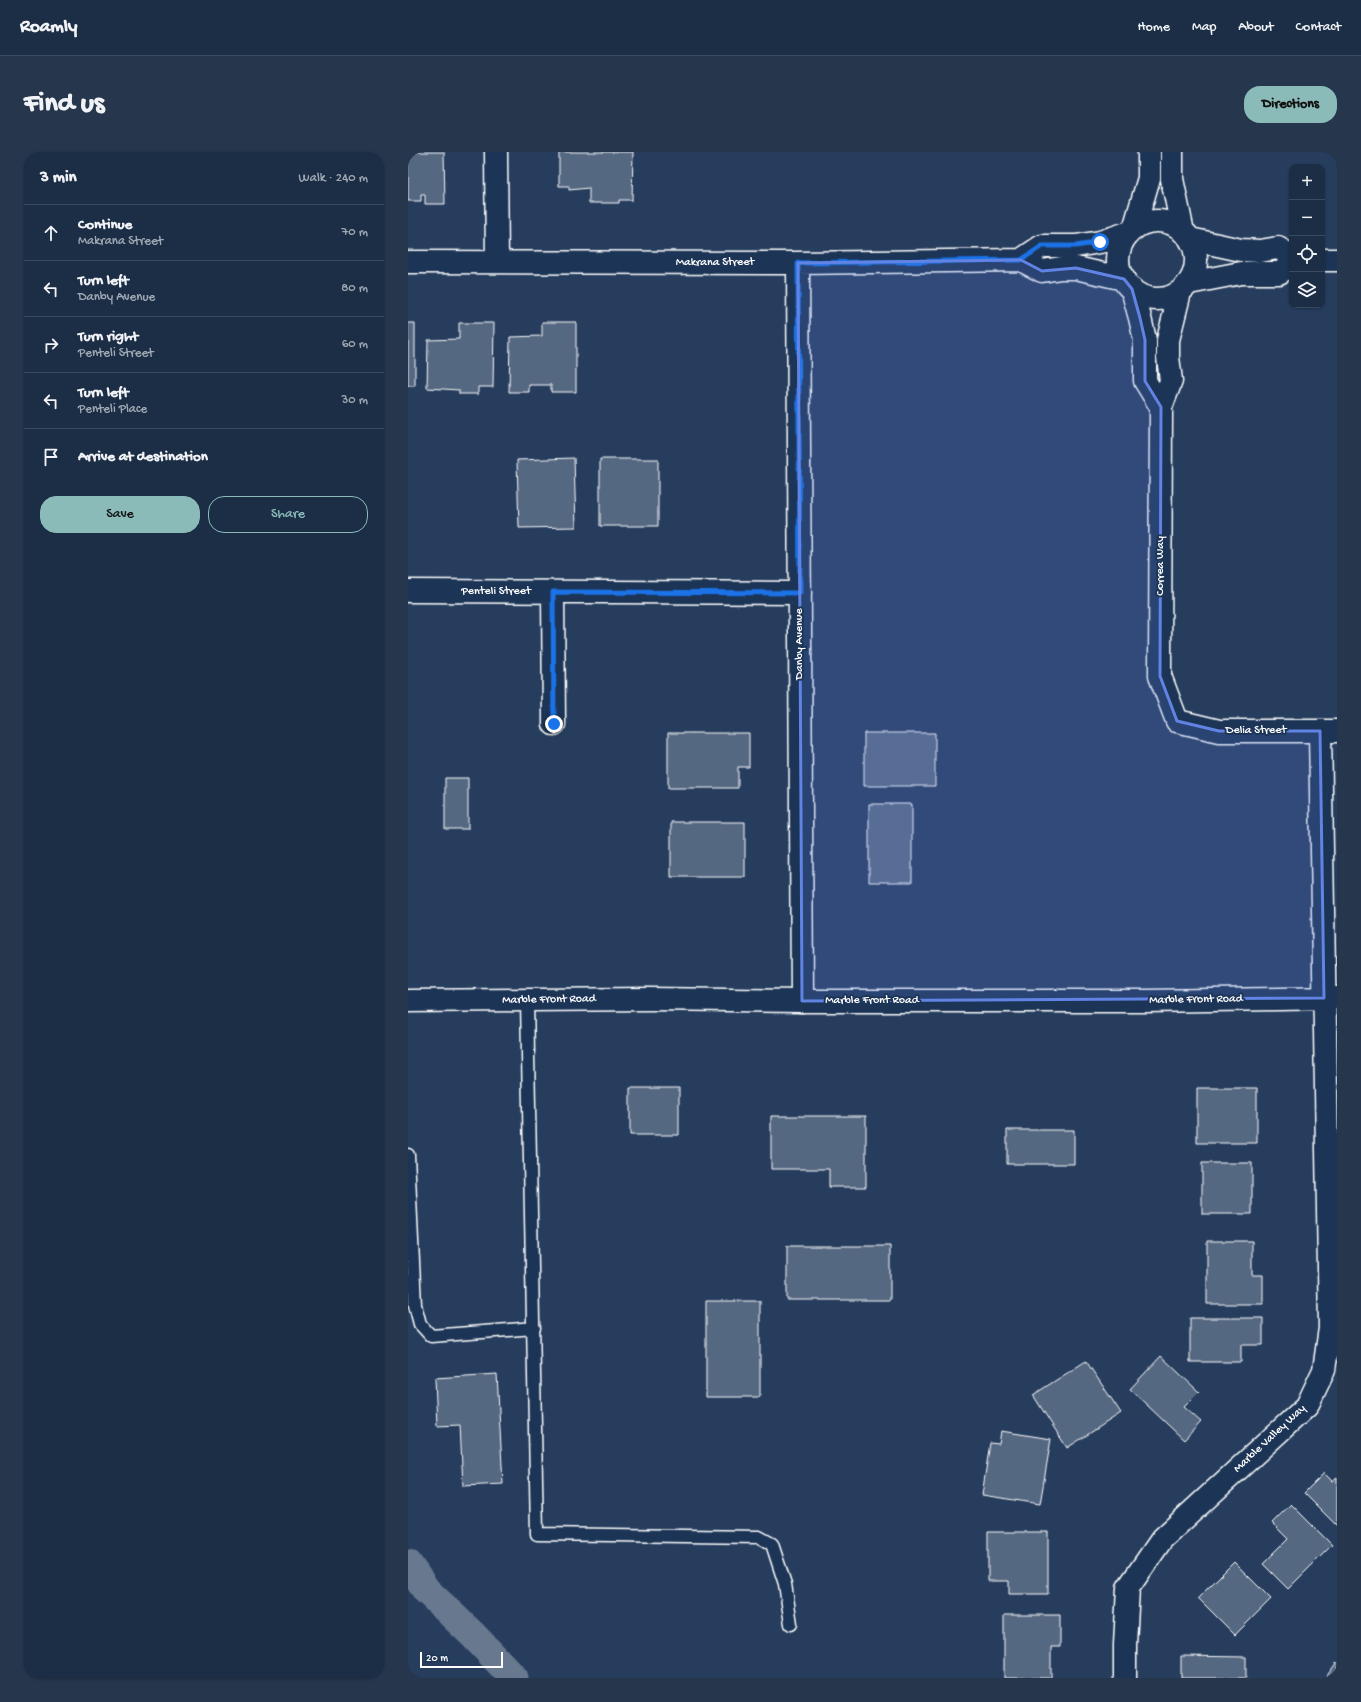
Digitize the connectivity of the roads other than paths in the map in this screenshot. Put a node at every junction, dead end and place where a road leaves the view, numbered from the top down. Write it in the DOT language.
graph roads {
  1 [pos="496,152"];
  2 [pos="1149,152"];
  3 [pos="1172,152"];
  4 [pos="1132,230"];
  5 [pos="1186,235"];
  6 [pos="1289,254"];
  7 [pos="1021,260"];
  8 [pos="1325,260"];
  9 [pos="1337,260"];
  10 [pos="408,262"];
  11 [pos="497,262"];
  12 [pos="798,263"];
  13 [pos="1289,267"];
  14 [pos="1128,284"];
  15 [pos="1184,287"];
  16 [pos="1161,408"];
  17 [pos="408,591"];
  18 [pos="553,592"];
  19 [pos="800,593"];
  20 [pos="1177,721"];
  21 [pos="554,724"];
  22 [pos="1328,731"];
  23 [pos="1330,998"];
  24 [pos="527,1000"];
  25 [pos="408,1001"];
  26 [pos="802,1001"];
  27 [pos="408,1156"];
  28 [pos="534,1328"];
  29 [pos="791,1624"];
  30 [pos="1125,1678"];
  1 -- 11 [label="street"];
  2 -- 4 [label="street"];
  3 -- 5 [label="street"];
  4 -- 5 [label="street"];
  4 -- 7 [label="street"];
  4 -- 14 [label="street"];
  5 -- 6 [label="street"];
  5 -- 15 [label="street"];
  7 -- 12 [label="street, Makrana Street"];
  7 -- 14 [label="street, Makrana Street"];
  8 -- 9 [label="street"];
  10 -- 11 [label="street, Makrana Street"];
  11 -- 12 [label="street, Makrana Street"];
  12 -- 19 [label="street, Danby Avenue"];
  13 -- 15 [label="street"];
  14 -- 15 [label="street"];
  14 -- 16 [label="street"];
  15 -- 16 [label="street, Correa Way"];
  16 -- 20 [label="street, Correa Way"];
  17 -- 18 [label="street, Penteli Street"];
  18 -- 19 [label="street, Penteli Street"];
  18 -- 21 [label="street"];
  19 -- 26 [label="street, Danby Avenue"];
  20 -- 22 [label="street, Delia Street"];
  22 -- 23 [label="street, Marble Valley Way"];
  23 -- 26 [label="street, Marble Front Road"];
  23 -- 30 [label="street, Marble Valley Way"];
  24 -- 25 [label="street, Marble Front Road"];
  24 -- 26 [label="street, Marble Front Road"];
  24 -- 28 [label="lane"];
  27 -- 28 [label="lane"];
  28 -- 29 [label="lane"];
}
